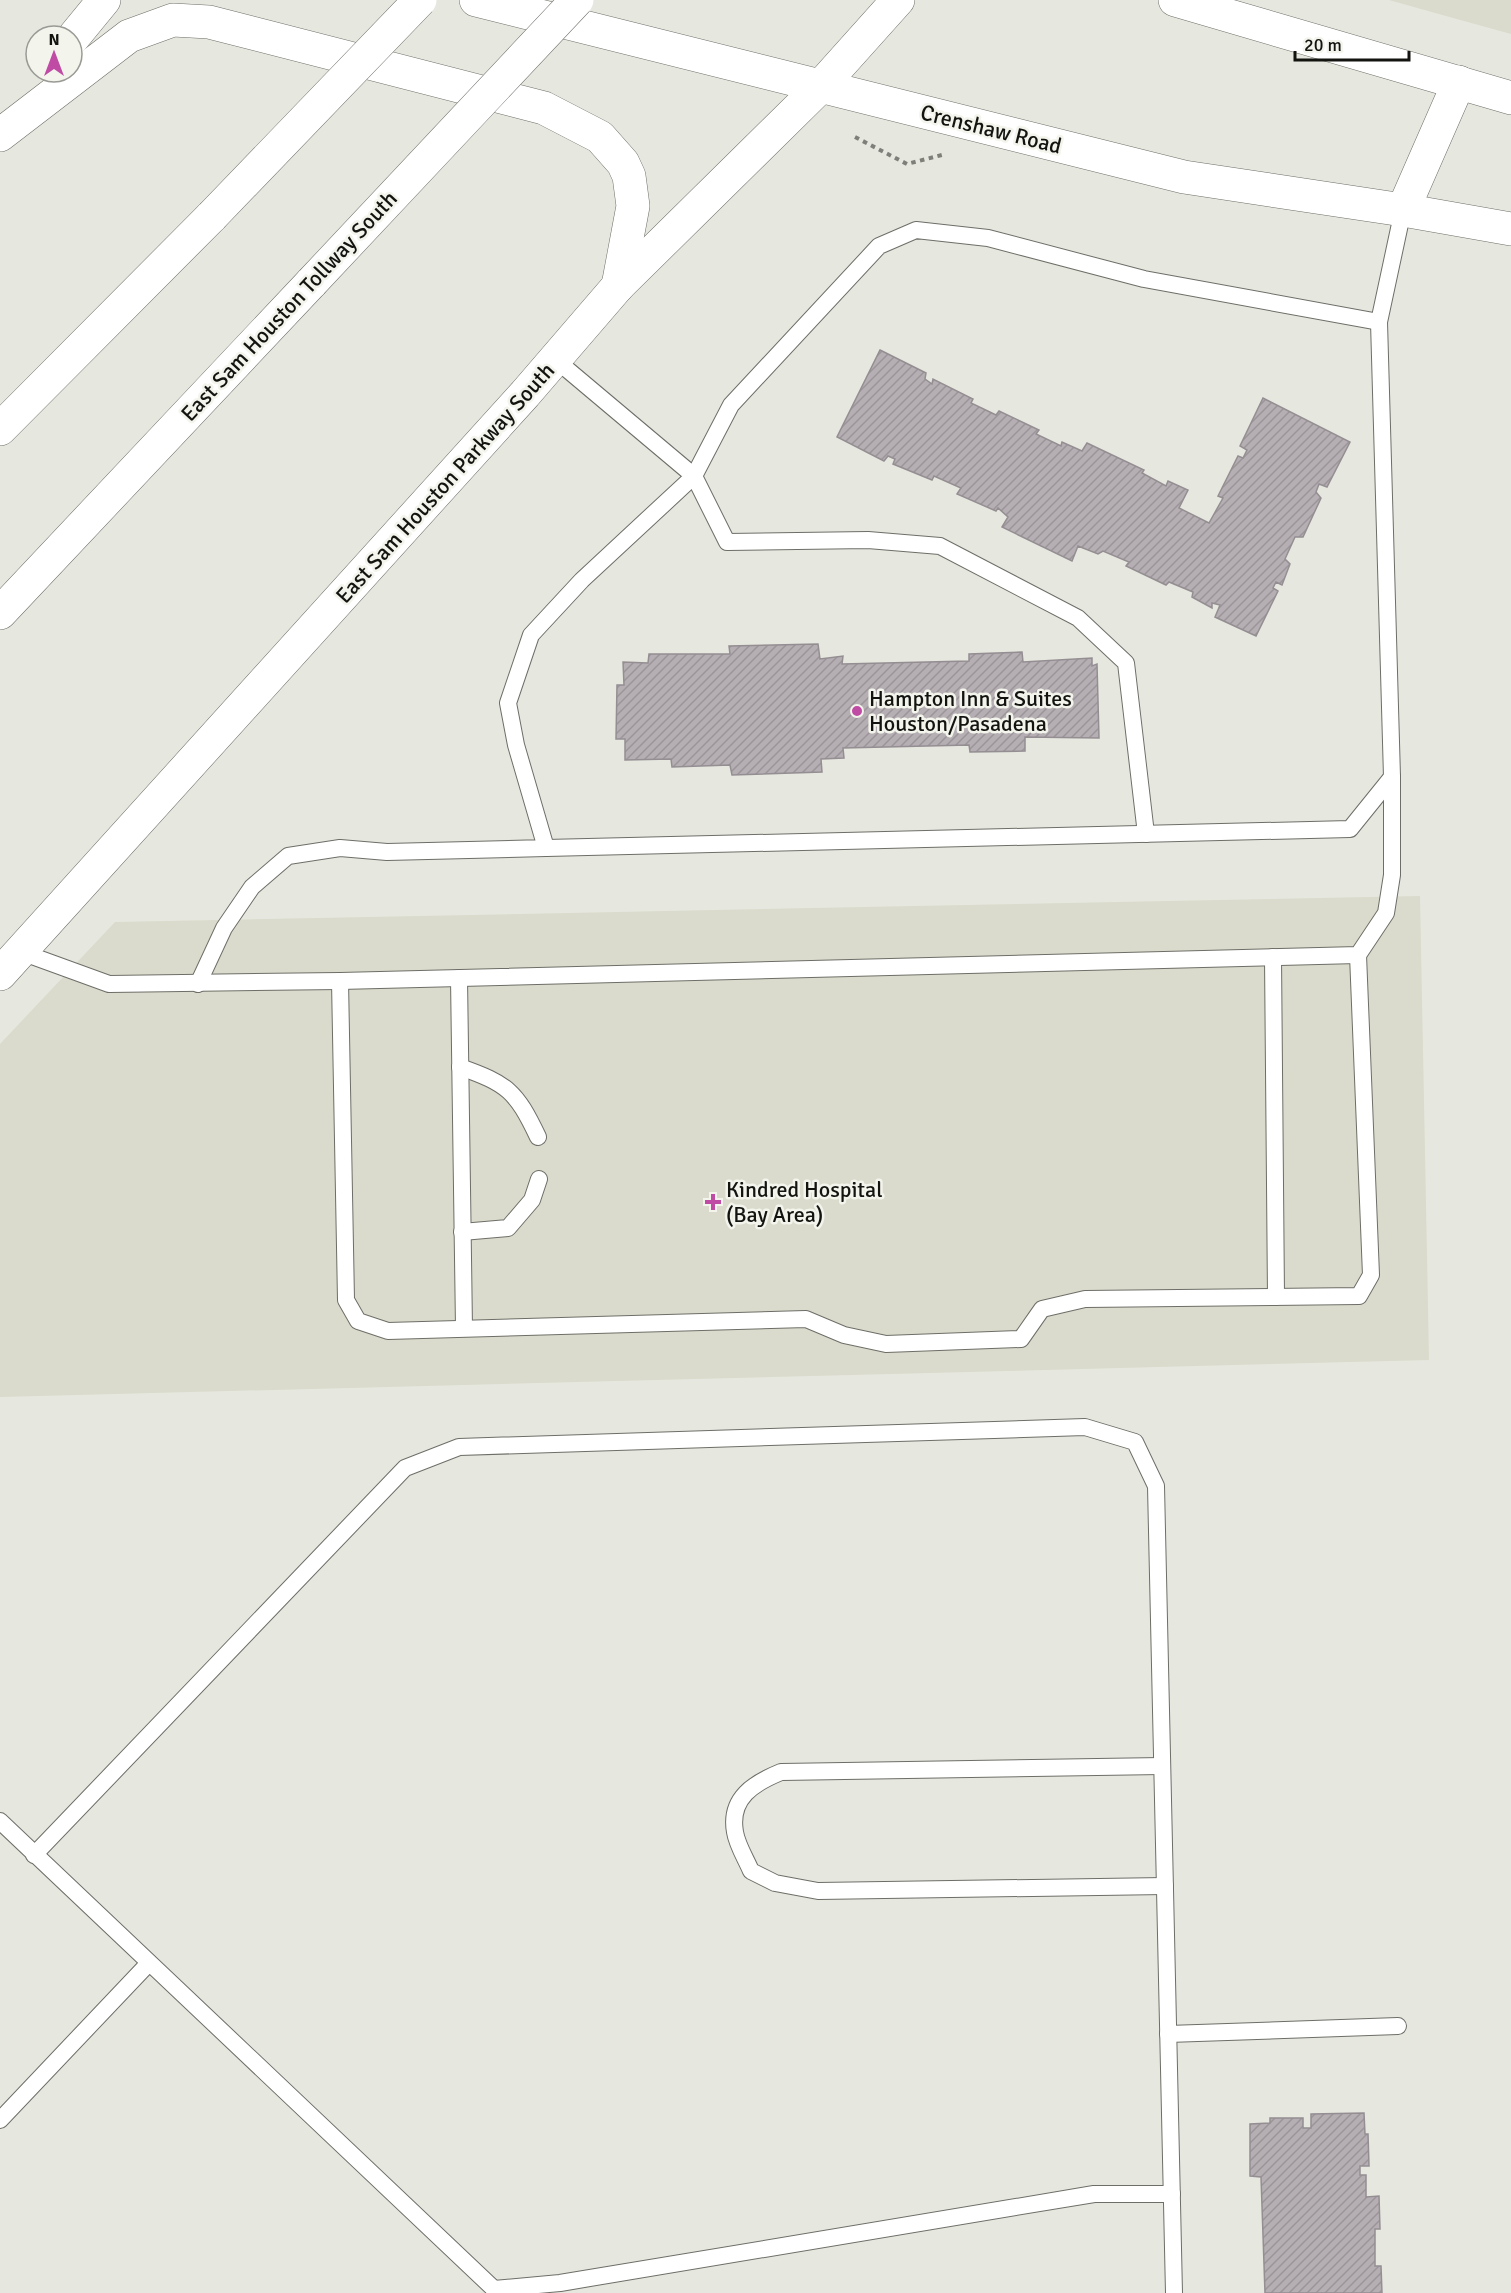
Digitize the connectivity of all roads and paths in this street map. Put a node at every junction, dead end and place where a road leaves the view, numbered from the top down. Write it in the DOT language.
graph roads {
  1 [pos="104,0"];
  2 [pos="420,0"];
  3 [pos="476,0"];
  4 [pos="577,0"];
  5 [pos="898,0"];
  6 [pos="1175,0"];
  7 [pos="84,24"];
  8 [pos="1459,82"];
  9 [pos="34,84"];
  10 [pos="820,87"];
  11 [pos="1511,98"];
  12 [pos="0,124"];
  13 [pos="0,135"];
  14 [pos="1403,210"];
  15 [pos="1511,229"];
  16 [pos="618,286"];
  17 [pos="1378,322"];
  18 [pos="556,360"];
  19 [pos="0,429"];
  20 [pos="693,476"];
  21 [pos="0,613"];
  22 [pos="1392,777"];
  23 [pos="1146,834"];
  24 [pos="546,848"];
  25 [pos="1358,955"];
  26 [pos="1273,957"];
  27 [pos="11,963"];
  28 [pos="459,978"];
  29 [pos="340,981"];
  30 [pos="198,984"];
  31 [pos="460,1067"];
  32 [pos="538,1137"];
  33 [pos="539,1179"];
  34 [pos="462,1232"];
  35 [pos="1276,1297"];
  36 [pos="464,1328"];
  37 [pos="1162,1766"];
  38 [pos="0,1821"];
  39 [pos="34,1855"];
  40 [pos="1165,1886"];
  41 [pos="149,1963"];
  42 [pos="1398,2026"];
  43 [pos="1168,2034"];
  44 [pos="0,2120"];
  45 [pos="1172,2194"];
  46 [pos="495,2291"];
  47 [pos="1174,2293"];
  1 -- 7 [label="main road"];
  2 -- 19 [label="main road, bridge"];
  3 -- 10 [label="main road, Crenshaw Road"];
  4 -- 21 [label="main road, East Sam Houston Tollway South, bridge"];
  5 -- 10 [label="main road, East Sam Houston Parkway South"];
  6 -- 8 [label="main road"];
  8 -- 11 [label="main road"];
  8 -- 14 [label="main road"];
  9 -- 12 [label="main road"];
  10 -- 14 [label="main road, Crenshaw Road"];
  10 -- 16 [label="main road, East Sam Houston Parkway South"];
  13 -- 16 [label="main road"];
  14 -- 15 [label="main road, Crenshaw Road"];
  14 -- 17 [label="lane"];
  16 -- 18 [label="main road, East Sam Houston Parkway South"];
  17 -- 20 [label="lane"];
  17 -- 22 [label="lane"];
  18 -- 20 [label="lane"];
  18 -- 27 [label="main road, East Sam Houston Parkway South"];
  20 -- 23 [label="lane"];
  20 -- 24 [label="lane"];
  22 -- 23 [label="lane"];
  22 -- 25 [label="lane"];
  23 -- 24 [label="lane"];
  24 -- 30 [label="lane"];
  25 -- 26 [label="lane"];
  25 -- 35 [label="lane"];
  26 -- 28 [label="lane"];
  26 -- 35 [label="lane"];
  27 -- 30 [label="lane"];
  28 -- 29 [label="lane"];
  28 -- 31 [label="lane"];
  29 -- 30 [label="lane"];
  29 -- 36 [label="lane"];
  31 -- 32 [label="lane"];
  31 -- 34 [label="lane"];
  33 -- 34 [label="lane"];
  34 -- 36 [label="lane"];
  35 -- 36 [label="lane"];
  37 -- 39 [label="lane"];
  37 -- 40 [label="lane"];
  37 -- 40 [label="lane"];
  38 -- 39 [label="lane"];
  39 -- 41 [label="lane"];
  40 -- 43 [label="lane"];
  41 -- 44 [label="lane"];
  41 -- 46 [label="lane"];
  42 -- 43 [label="lane"];
  43 -- 45 [label="lane"];
  45 -- 46 [label="lane"];
  45 -- 47 [label="lane"];
}
